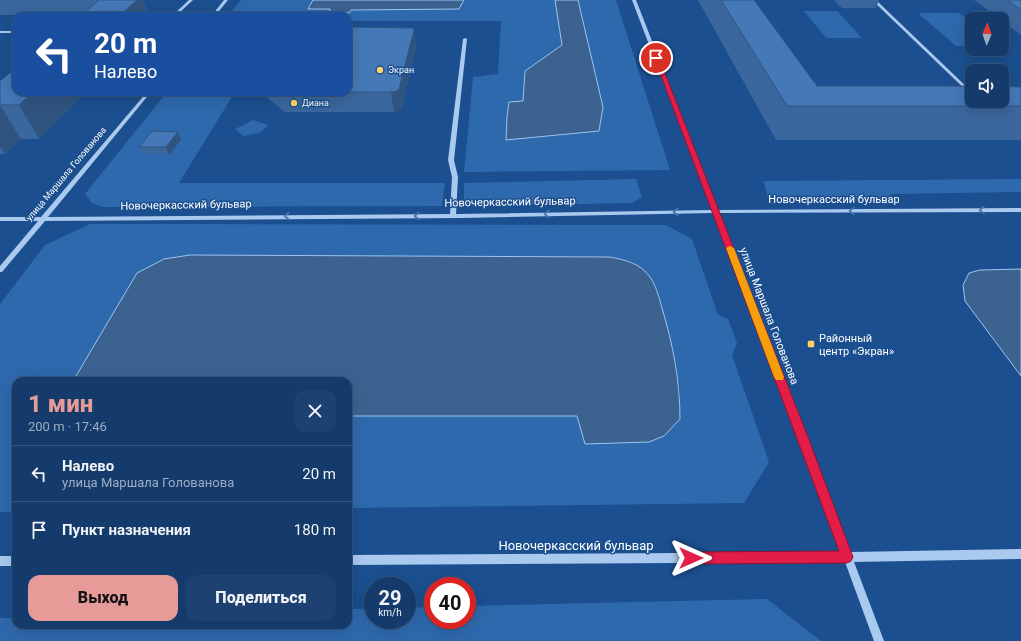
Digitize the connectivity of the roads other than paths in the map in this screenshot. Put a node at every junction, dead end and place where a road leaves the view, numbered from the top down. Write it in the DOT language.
graph roads {
  1 [pos="192,0"];
  2 [pos="226,0"];
  3 [pos="634,0"];
  4 [pos="874,0"];
  5 [pos="178,12"];
  6 [pos="216,12"];
  7 [pos="0,32"];
  8 [pos="12,32"];
  9 [pos="465,39"];
  10 [pos="965,88"];
  11 [pos="146,96"];
  12 [pos="1021,210"];
  13 [pos="716,212"];
  14 [pos="453,215"];
  15 [pos="0,219"];
  16 [pos="42,219"];
  17 [pos="0,270"];
  18 [pos="1021,554"];
  19 [pos="847,557"];
  20 [pos="352,560"];
  21 [pos="0,561"];
  22 [pos="12,561"];
  23 [pos="879,641"];
  1 -- 5 [label="street"];
  2 -- 6 [label="street"];
  3 -- 13 [label="street, улица Маршала Голованова"];
  4 -- 10 [label="street"];
  7 -- 8 [label="street"];
  9 -- 14 [label="street"];
  11 -- 16 [label="street, улица Маршала Голованова"];
  12 -- 13 [label="street, Новочеркасский бульвар, one-way"];
  13 -- 14 [label="street, Новочеркасский бульвар, one-way"];
  13 -- 19 [label="street, улица Маршала Голованова"];
  14 -- 16 [label="street, Новочеркасский бульвар, one-way"];
  15 -- 16 [label="street, Новочеркасский бульвар"];
  16 -- 17 [label="street, улица Маршала Голованова"];
  18 -- 19 [label="street, Новочеркасский бульвар"];
  19 -- 20 [label="street, Новочеркасский бульвар"];
  19 -- 23 [label="street, улица Маршала Голованова"];
  21 -- 22 [label="street"];
}
